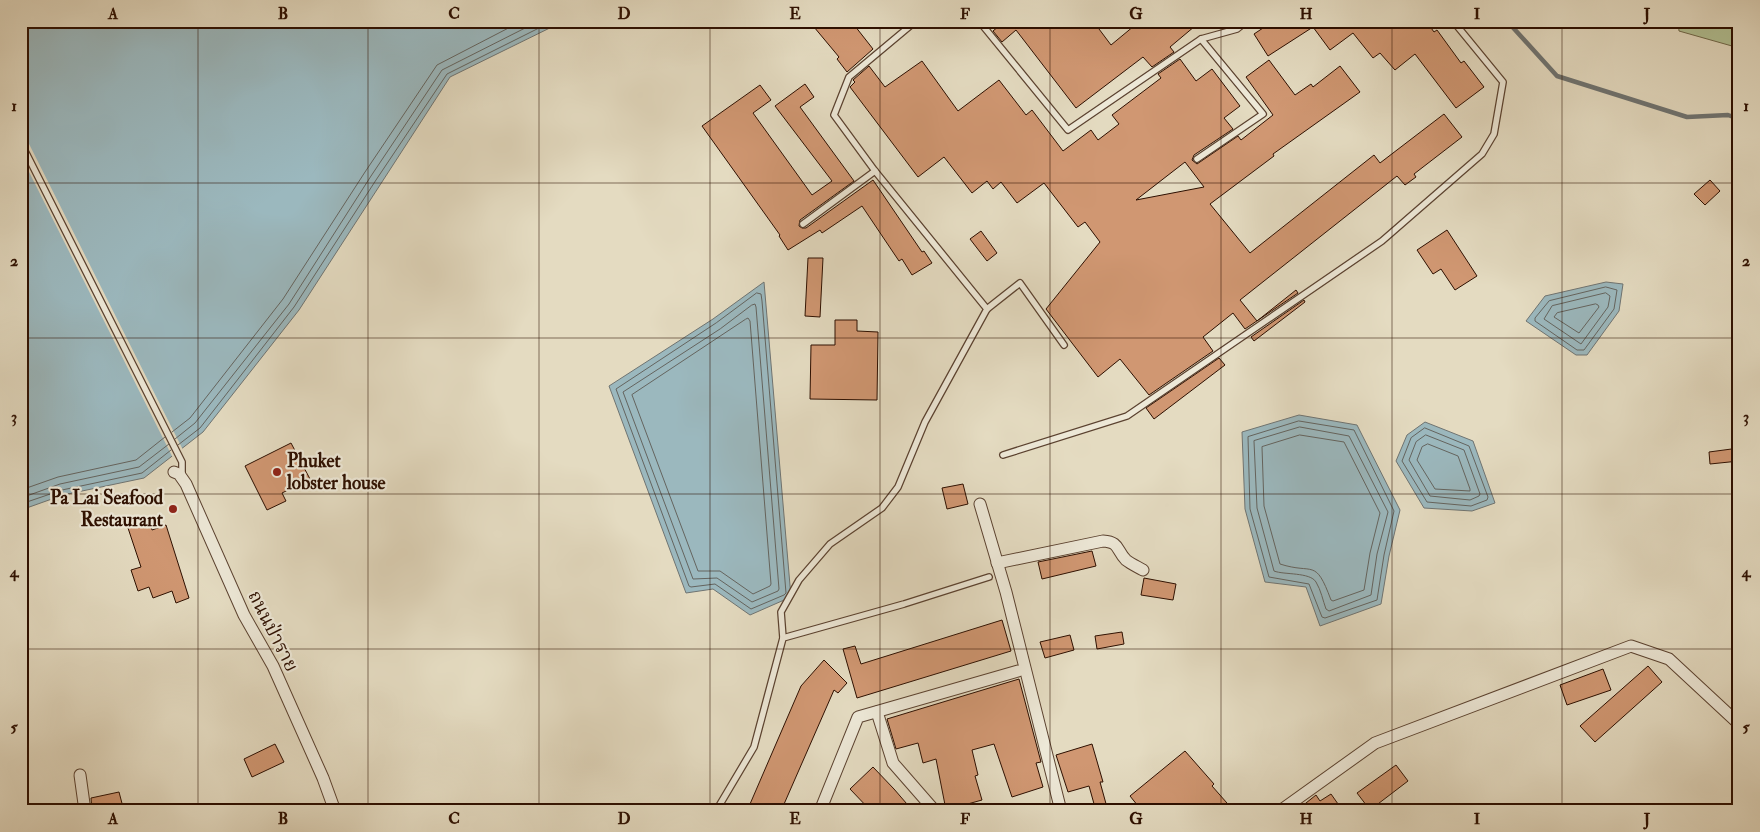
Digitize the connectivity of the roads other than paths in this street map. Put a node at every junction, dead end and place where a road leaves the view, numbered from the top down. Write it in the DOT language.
graph roads {
  1 [pos="916,21"];
  2 [pos="979,21"];
  3 [pos="1246,21"];
  4 [pos="1453,21"];
  5 [pos="1201,39"];
  6 [pos="21,143"];
  7 [pos="1197,159"];
  8 [pos="875,172"];
  9 [pos="803,224"];
  10 [pos="987,308"];
  11 [pos="1064,345"];
  12 [pos="1003,455"];
  13 [pos="178,475"];
  14 [pos="980,504"];
  15 [pos="997,563"];
  16 [pos="1143,570"];
  17 [pos="989,577"];
  18 [pos="783,638"];
  19 [pos="1018,671"];
  20 [pos="877,712"];
  21 [pos="1739,724"];
  22 [pos="80,775"];
  23 [pos="85,811"];
  24 [pos="335,811"];
  25 [pos="716,811"];
  26 [pos="820,811"];
  27 [pos="935,811"];
  28 [pos="1061,811"];
  29 [pos="1280,811"];
  1 -- 8 [label="lane"];
  2 -- 5 [label="lane"];
  3 -- 5 [label="lane"];
  4 -- 12 [label="lane"];
  5 -- 7 [label="lane"];
  6 -- 13 [label="lane"];
  8 -- 9 [label="lane"];
  8 -- 10 [label="lane"];
  10 -- 11 [label="lane"];
  10 -- 18 [label="lane"];
  13 -- 24 [label="street, ถนนป่าราย"];
  14 -- 15 [label="street"];
  15 -- 16 [label="street"];
  15 -- 28 [label="street"];
  17 -- 18 [label="lane"];
  18 -- 25 [label="lane"];
  19 -- 20 [label="street"];
  20 -- 26 [label="street"];
  20 -- 27 [label="street"];
  21 -- 29 [label="street"];
  22 -- 23 [label="street"];
}
